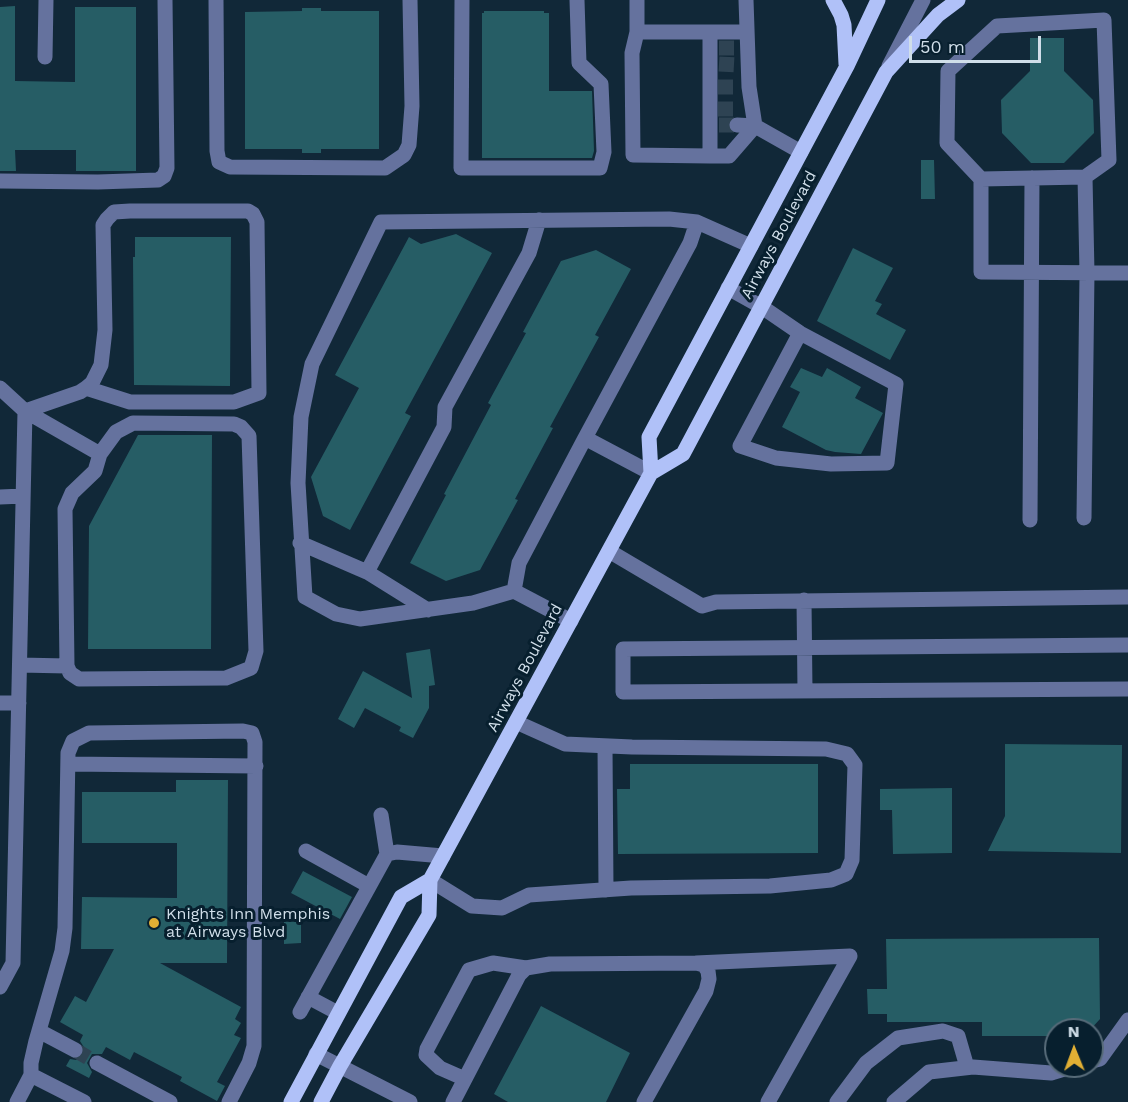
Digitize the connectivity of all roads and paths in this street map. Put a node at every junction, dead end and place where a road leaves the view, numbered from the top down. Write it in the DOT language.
graph roads {
  1 [pos="46,0"];
  2 [pos="165,0"];
  3 [pos="216,0"];
  4 [pos="410,0"];
  5 [pos="462,0"];
  6 [pos="577,0"];
  7 [pos="636,0"];
  8 [pos="746,0"];
  9 [pos="834,0"];
  10 [pos="878,0"];
  11 [pos="922,0"];
  12 [pos="958,0"];
  13 [pos="637,32"];
  14 [pos="710,32"];
  15 [pos="746,32"];
  16 [pos="45,57"];
  17 [pos="847,66"];
  18 [pos="886,72"];
  19 [pos="737,125"];
  20 [pos="755,126"];
  21 [pos="801,152"];
  22 [pos="710,156"];
  23 [pos="1085,177"];
  24 [pos="1032,178"];
  25 [pos="981,179"];
  26 [pos="0,181"];
  27 [pos="539,220"];
  28 [pos="698,222"];
  29 [pos="751,246"];
  30 [pos="1032,272"];
  31 [pos="1087,273"];
  32 [pos="1128,273"];
  33 [pos="728,288"];
  34 [pos="762,307"];
  35 [pos="800,333"];
  36 [pos="0,388"];
  37 [pos="86,388"];
  38 [pos="25,411"];
  39 [pos="585,438"];
  40 [pos="100,454"];
  41 [pos="651,473"];
  42 [pos="23,496"];
  43 [pos="0,497"];
  44 [pos="1084,518"];
  45 [pos="1030,520"];
  46 [pos="300,543"];
  47 [pos="609,551"];
  48 [pos="367,572"];
  49 [pos="514,591"];
  50 [pos="1128,597"];
  51 [pos="804,600"];
  52 [pos="428,610"];
  53 [pos="571,621"];
  54 [pos="1128,645"];
  55 [pos="804,648"];
  56 [pos="20,665"];
  57 [pos="67,666"];
  58 [pos="1128,689"];
  59 [pos="805,691"];
  60 [pos="0,703"];
  61 [pos="19,703"];
  62 [pos="516,722"];
  63 [pos="605,746"];
  64 [pos="68,764"];
  65 [pos="256,766"];
  66 [pos="381,815"];
  67 [pos="0,828"];
  68 [pos="16,831"];
  69 [pos="306,851"];
  70 [pos="387,854"];
  71 [pos="443,856"];
  72 [pos="7,880"];
  73 [pos="430,880"];
  74 [pos="369,886"];
  75 [pos="606,890"];
  76 [pos="696,963"];
  77 [pos="526,968"];
  78 [pos="0,987"];
  79 [pos="308,997"];
  80 [pos="300,1011"];
  81 [pos="338,1013"];
  82 [pos="1128,1020"];
  83 [pos="39,1031"];
  84 [pos="75,1050"];
  85 [pos="1104,1053"];
  86 [pos="316,1054"];
  87 [pos="97,1063"];
  88 [pos="340,1066"];
  89 [pos="967,1068"];
  90 [pos="1044,1073"];
  91 [pos="31,1075"];
  92 [pos="465,1079"];
  93 [pos="17,1102"];
  94 [pos="84,1102"];
  95 [pos="170,1102"];
  96 [pos="229,1102"];
  97 [pos="291,1102"];
  98 [pos="321,1102"];
  99 [pos="410,1102"];
  100 [pos="453,1102"];
  101 [pos="644,1102"];
  102 [pos="768,1102"];
  103 [pos="837,1102"];
  104 [pos="894,1102"];
  1 -- 16 [label="street"];
  2 -- 26 [label="street"];
  3 -- 4 [label="street"];
  5 -- 6 [label="street"];
  7 -- 13 [label="street"];
  8 -- 15 [label="street"];
  9 -- 17 [label="main road"];
  10 -- 17 [label="main road, Airways Boulevard"];
  11 -- 18 [label="street, Airways Boulevard"];
  12 -- 18 [label="main road"];
  13 -- 14 [label="street"];
  13 -- 22 [label="street"];
  14 -- 15 [label="street"];
  14 -- 22 [label="street"];
  15 -- 20 [label="street"];
  17 -- 21 [label="main road, Airways Boulevard"];
  18 -- 34 [label="main road, Airways Boulevard"];
  19 -- 20 [label="street"];
  20 -- 21 [label="street"];
  20 -- 22 [label="street"];
  21 -- 29 [label="main road, Airways Boulevard"];
  23 -- 24 [label="street"];
  23 -- 25 [label="street"];
  23 -- 31 [label="street"];
  24 -- 25 [label="street"];
  24 -- 30 [label="street"];
  25 -- 30 [label="street"];
  27 -- 28 [label="street"];
  27 -- 46 [label="street"];
  27 -- 48 [label="street"];
  28 -- 29 [label="street"];
  28 -- 39 [label="street"];
  29 -- 33 [label="main road, Airways Boulevard"];
  30 -- 31 [label="street"];
  30 -- 45 [label="street"];
  31 -- 32 [label="street"];
  31 -- 44 [label="street"];
  33 -- 34 [label="street"];
  33 -- 41 [label="main road, Airways Boulevard"];
  34 -- 35 [label="street"];
  34 -- 41 [label="main road, Airways Boulevard"];
  35 -- 35 [label="street"];
  36 -- 38 [label="street"];
  37 -- 37 [label="street"];
  37 -- 38 [label="street"];
  38 -- 40 [label="street"];
  38 -- 42 [label="street"];
  39 -- 41 [label="street"];
  39 -- 49 [label="street"];
  40 -- 57 [label="street"];
  40 -- 57 [label="street"];
  41 -- 47 [label="main road, Airways Boulevard"];
  42 -- 43 [label="street"];
  42 -- 56 [label="street"];
  46 -- 48 [label="street"];
  46 -- 52 [label="street"];
  47 -- 51 [label="street"];
  47 -- 53 [label="main road, Airways Boulevard"];
  48 -- 52 [label="street"];
  49 -- 52 [label="street"];
  49 -- 53 [label="street"];
  50 -- 51 [label="street"];
  51 -- 55 [label="street"];
  53 -- 62 [label="main road, Airways Boulevard"];
  54 -- 55 [label="street"];
  55 -- 59 [label="street"];
  55 -- 59 [label="street"];
  56 -- 57 [label="street"];
  56 -- 61 [label="street"];
  58 -- 59 [label="street"];
  60 -- 61 [label="street"];
  61 -- 68 [label="street"];
  62 -- 63 [label="street"];
  62 -- 71 [label="main road, Airways Boulevard"];
  63 -- 75 [label="street"];
  63 -- 75 [label="street"];
  64 -- 65 [label="street"];
  64 -- 65 [label="street"];
  64 -- 83 [label="street"];
  65 -- 96 [label="street"];
  66 -- 70 [label="street"];
  67 -- 68 [label="street"];
  68 -- 72 [label="street"];
  69 -- 74 [label="street"];
  70 -- 71 [label="street"];
  70 -- 74 [label="street"];
  71 -- 73 [label="main road, Airways Boulevard"];
  72 -- 78 [label="street"];
  73 -- 75 [label="street"];
  73 -- 81 [label="main road"];
  73 -- 88 [label="main road, Airways Boulevard"];
  74 -- 79 [label="street"];
  76 -- 77 [label="street"];
  76 -- 101 [label="street"];
  76 -- 102 [label="street"];
  77 -- 92 [label="street"];
  77 -- 92 [label="street"];
  79 -- 80 [label="street"];
  79 -- 81 [label="street"];
  81 -- 86 [label="main road"];
  82 -- 85 [label="street"];
  83 -- 84 [label="street"];
  83 -- 91 [label="street"];
  86 -- 88 [label="street"];
  86 -- 97 [label="main road"];
  87 -- 95 [label="street"];
  88 -- 98 [label="main road, Airways Boulevard"];
  88 -- 99 [label="street"];
  89 -- 90 [label="street"];
  89 -- 103 [label="street"];
  89 -- 104 [label="street"];
  91 -- 93 [label="street"];
  91 -- 94 [label="street"];
  92 -- 100 [label="street"];
}
